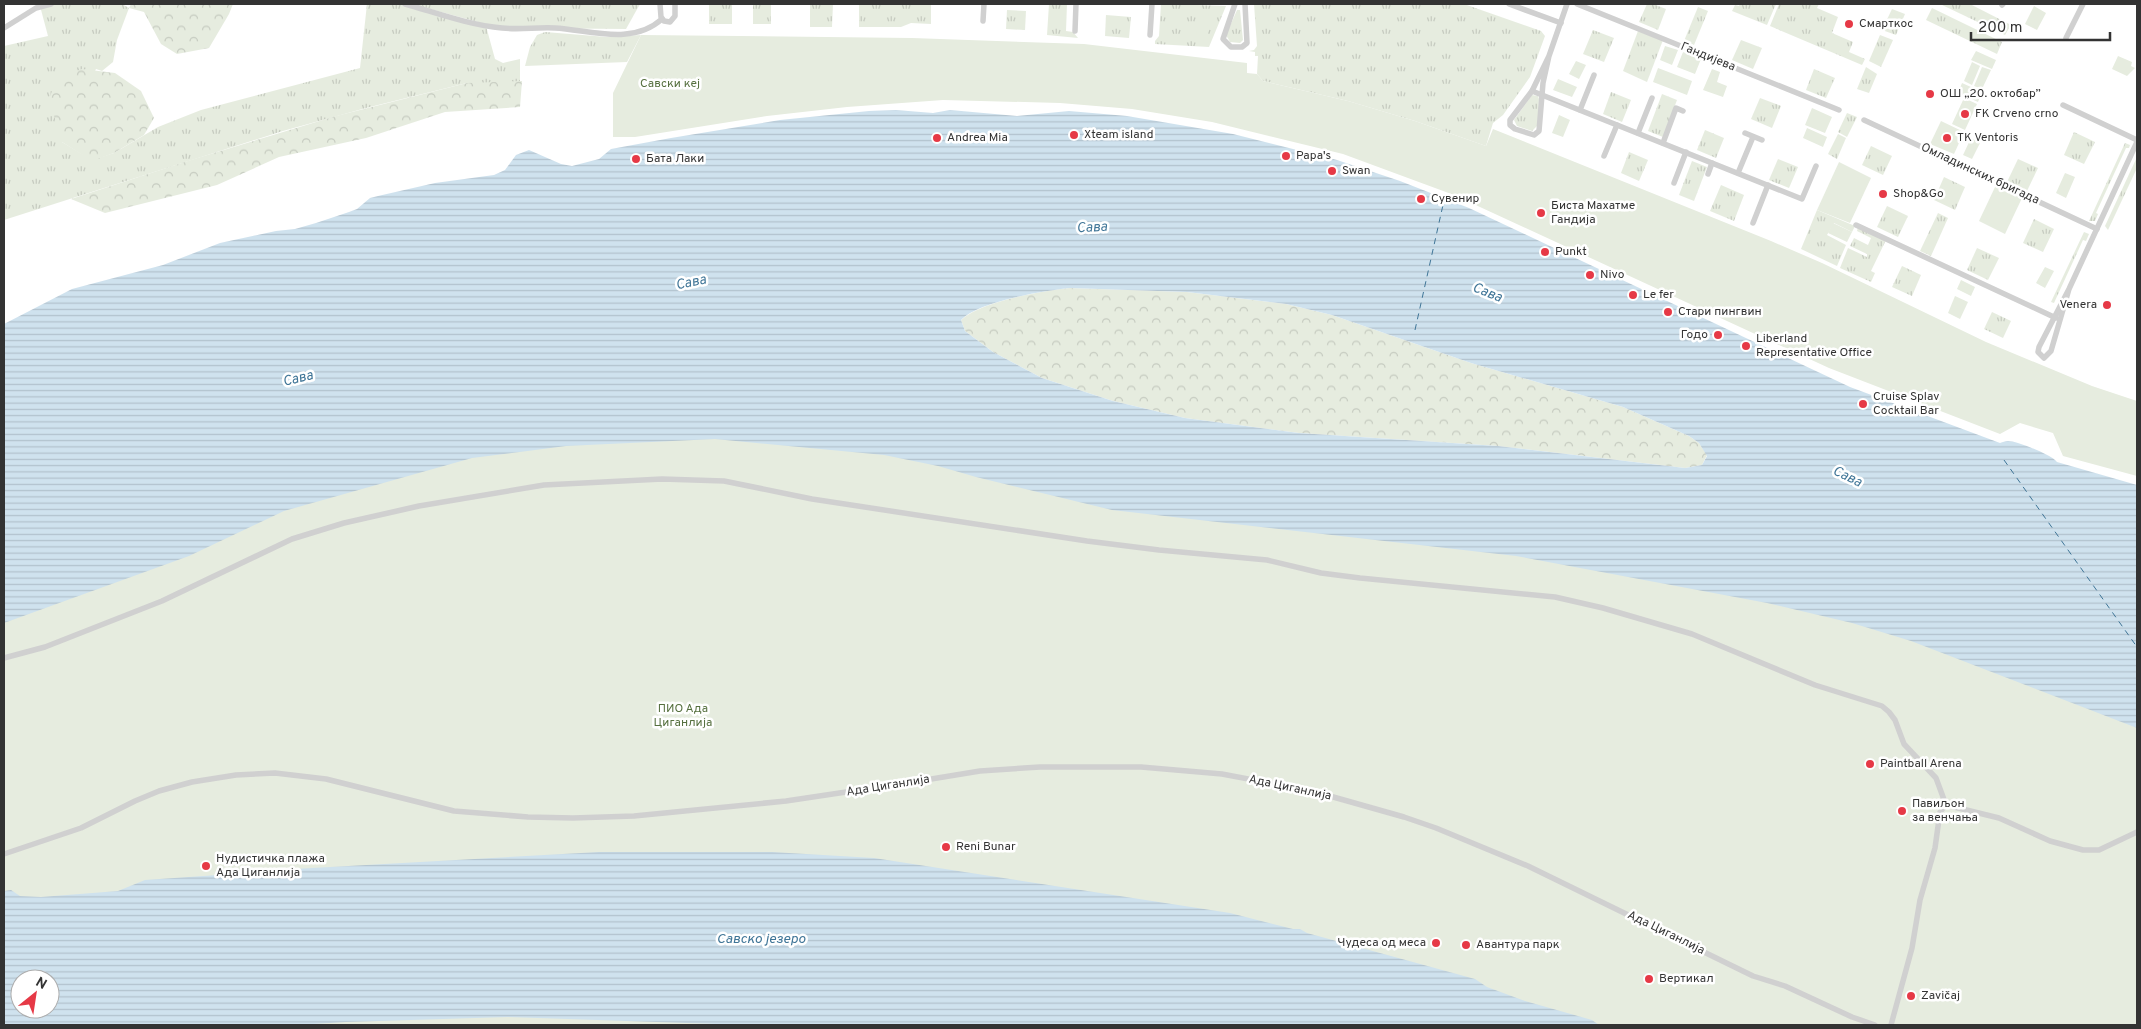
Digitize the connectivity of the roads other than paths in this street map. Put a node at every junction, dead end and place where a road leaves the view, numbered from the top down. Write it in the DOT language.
graph roads {
  1 [pos="51,4"];
  2 [pos="406,4"];
  3 [pos="660,4"];
  4 [pos="675,4"];
  5 [pos="984,4"];
  6 [pos="1076,4"];
  7 [pos="1152,4"];
  8 [pos="1229,4"];
  9 [pos="1235,4"];
  10 [pos="1245,4"];
  11 [pos="1509,4"];
  12 [pos="1567,4"];
  13 [pos="1577,4"];
  14 [pos="2083,4"];
  15 [pos="662,19"];
  16 [pos="984,22"];
  17 [pos="1560,23"];
  18 [pos="4,28"];
  19 [pos="1074,31"];
  20 [pos="1150,35"];
  21 [pos="2066,38"];
  22 [pos="1549,56"];
  23 [pos="1594,75"];
  24 [pos="1532,91"];
  25 [pos="1541,94"];
  26 [pos="1652,98"];
  27 [pos="2063,106"];
  28 [pos="1580,110"];
  29 [pos="1839,110"];
  30 [pos="1683,111"];
  31 [pos="1864,120"];
  32 [pos="1617,125"];
  33 [pos="1638,133"];
  34 [pos="1745,133"];
  35 [pos="1753,137"];
  36 [pos="1762,140"];
  37 [pos="2137,141"];
  38 [pos="1663,143"];
  39 [pos="1686,152"];
  40 [pos="1604,156"];
  41 [pos="1712,163"];
  42 [pos="1816,166"];
  43 [pos="1708,174"];
  44 [pos="1738,174"];
  45 [pos="1674,183"];
  46 [pos="1768,185"];
  47 [pos="1753,222"];
  48 [pos="1856,225"];
  49 [pos="2097,229"];
  50 [pos="2069,289"];
  51 [pos="2054,316"];
  52 [pos="2060,320"];
  53 [pos="4,658"];
  54 [pos="1946,804"];
  55 [pos="2137,832"];
  56 [pos="4,854"];
  57 [pos="1875,1025"];
  58 [pos="1891,1025"];
  1 -- 18 [label="street"];
  2 -- 15 [label="street"];
  3 -- 15 [label="street"];
  4 -- 15 [label="street"];
  5 -- 16 [label="street"];
  6 -- 19 [label="street"];
  7 -- 20 [label="street"];
  8 -- 9 [label="street"];
  9 -- 10 [label="street"];
  9 -- 10 [label="street"];
  11 -- 17 [label="street"];
  12 -- 17 [label="street"];
  13 -- 29 [label="street, Гандијева"];
  14 -- 21 [label="street"];
  17 -- 22 [label="street"];
  22 -- 24 [label="street"];
  22 -- 25 [label="street"];
  23 -- 28 [label="street"];
  24 -- 25 [label="street"];
  24 -- 25 [label="street"];
  25 -- 28 [label="street"];
  26 -- 33 [label="street"];
  27 -- 37 [label="street"];
  28 -- 32 [label="street"];
  30 -- 38 [label="street"];
  31 -- 49 [label="street, Омладинских бригада"];
  32 -- 33 [label="street"];
  32 -- 40 [label="street"];
  33 -- 38 [label="street"];
  34 -- 35 [label="street"];
  35 -- 36 [label="street"];
  35 -- 44 [label="street"];
  37 -- 49 [label="street"];
  38 -- 39 [label="street"];
  39 -- 41 [label="street"];
  39 -- 45 [label="street"];
  41 -- 43 [label="street"];
  41 -- 44 [label="street"];
  42 -- 46 [label="street"];
  44 -- 46 [label="street"];
  46 -- 47 [label="street"];
  48 -- 51 [label="street"];
  49 -- 50 [label="street"];
  50 -- 51 [label="street"];
  50 -- 52 [label="street"];
  51 -- 52 [label="street"];
  51 -- 52 [label="street"];
  53 -- 54 [label="street"];
  54 -- 55 [label="street"];
  54 -- 58 [label="street"];
  56 -- 57 [label="street, Ада Циганлија"];
}
